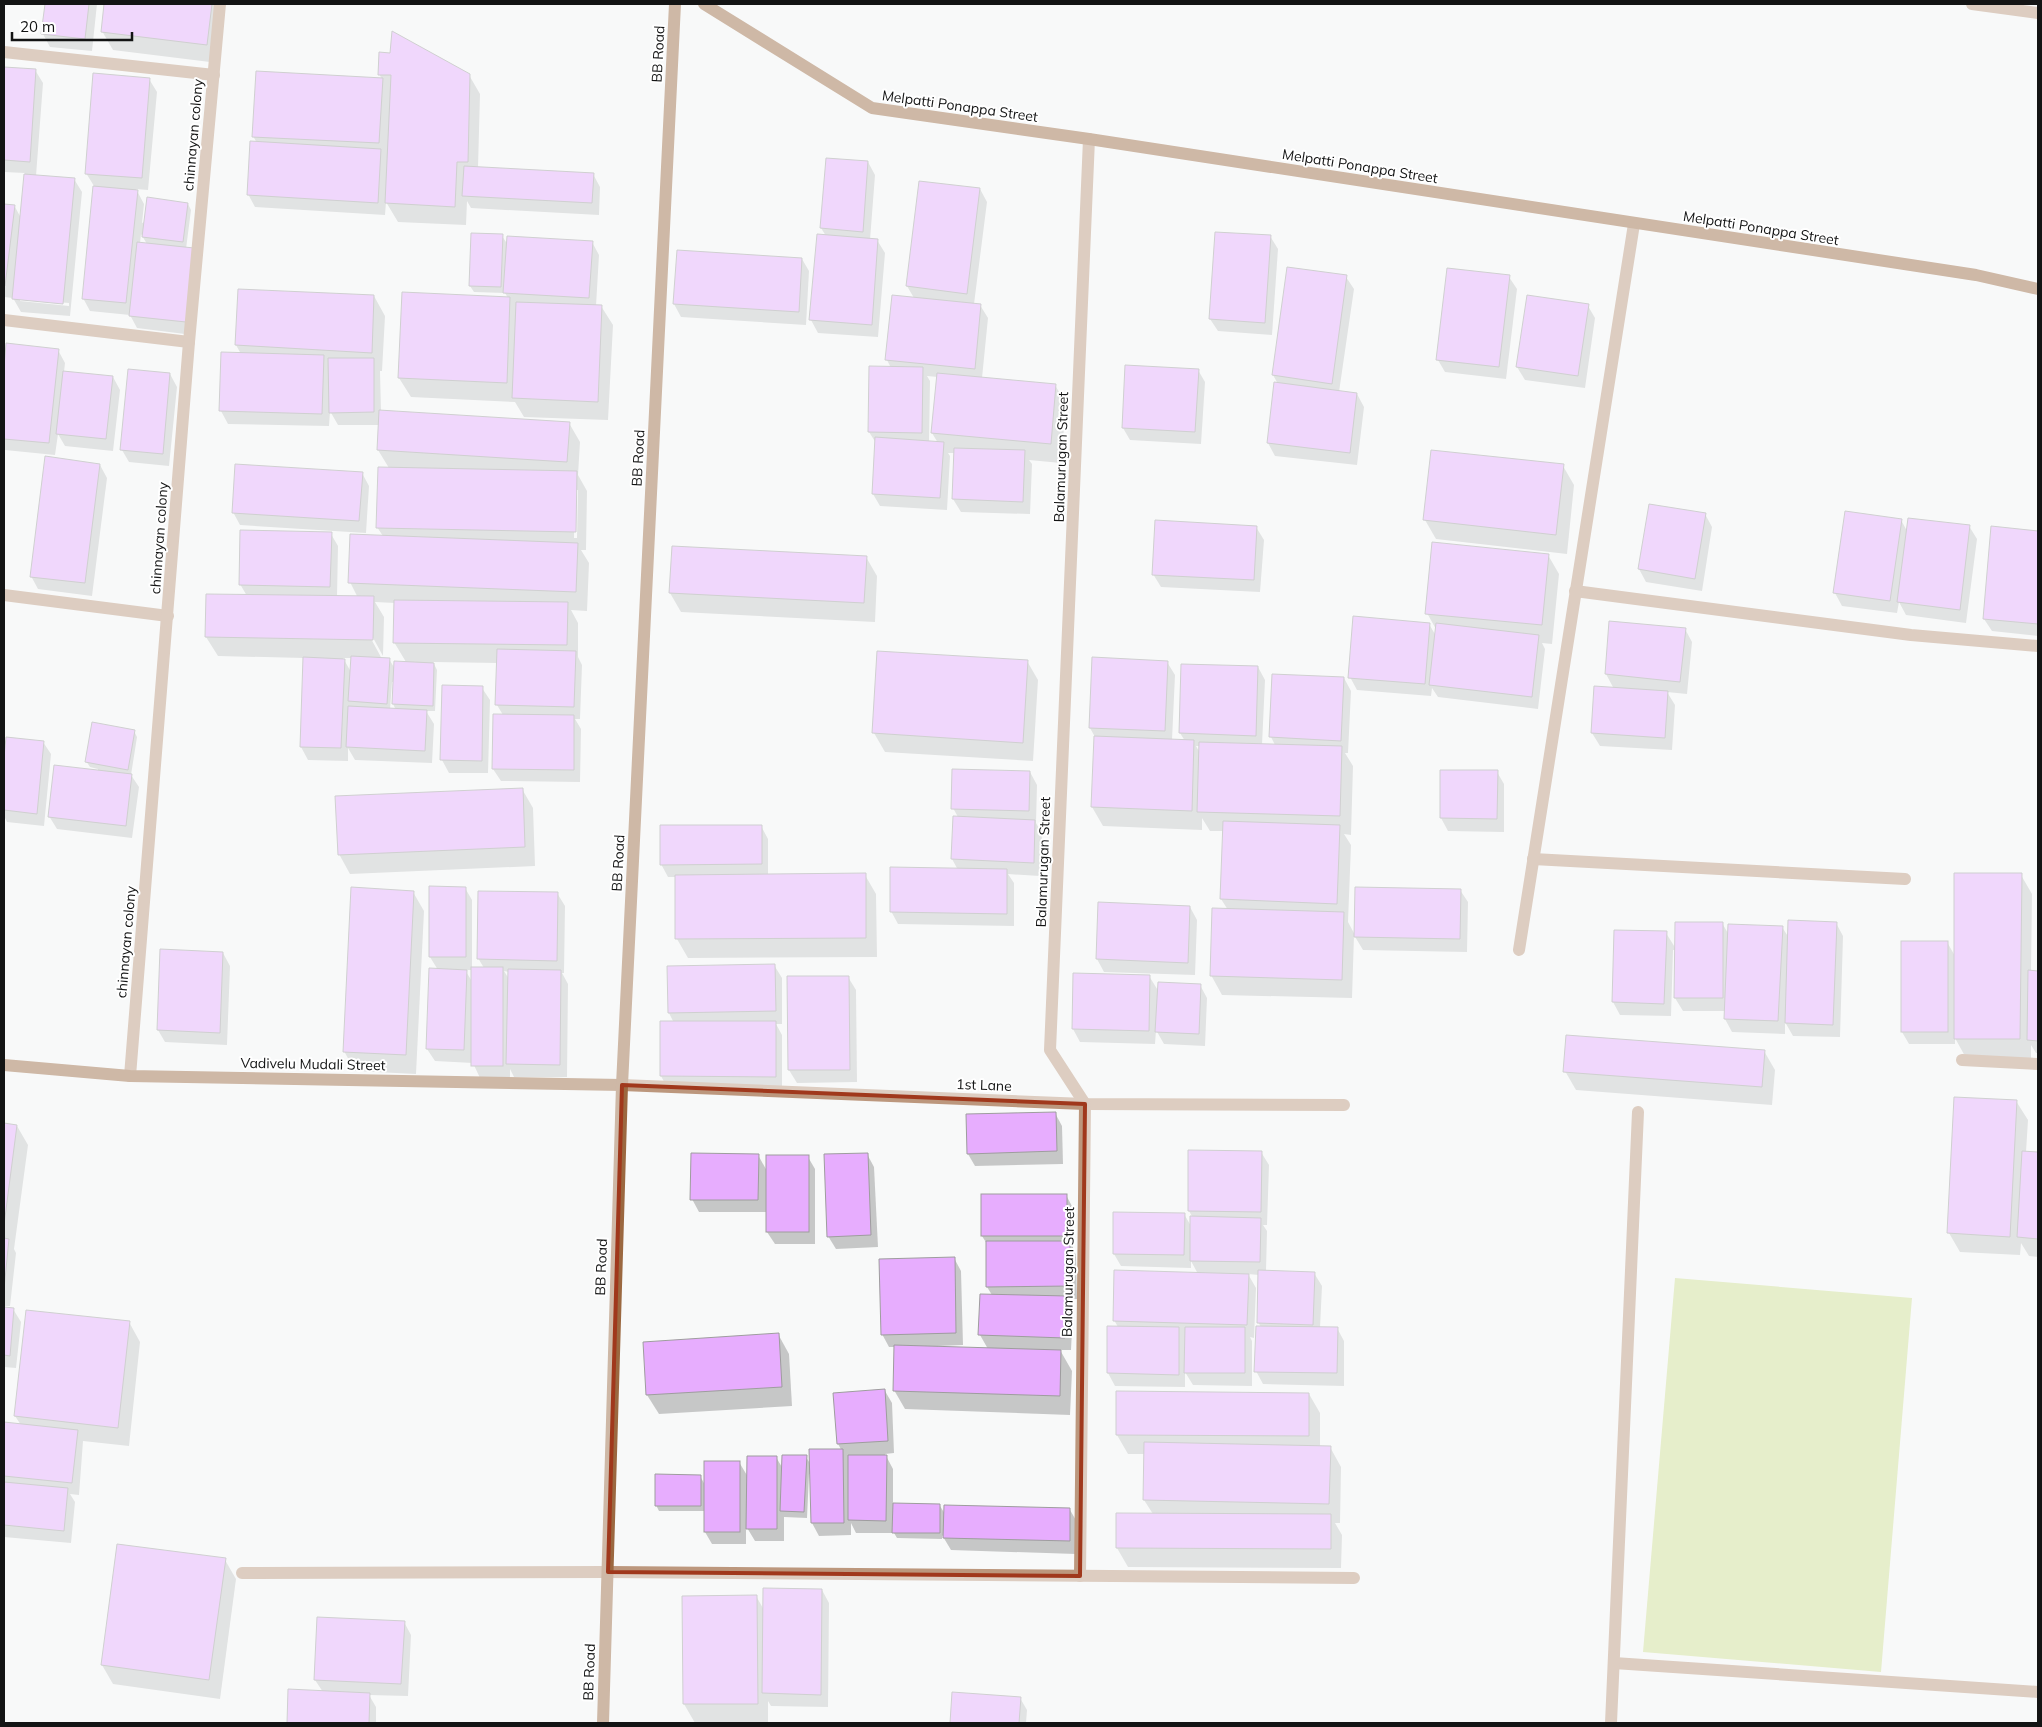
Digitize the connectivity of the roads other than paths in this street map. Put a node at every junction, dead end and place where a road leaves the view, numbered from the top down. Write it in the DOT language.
graph roads {
  1 [pos="220,4"];
  2 [pos="675,4"];
  3 [pos="704,4"];
  4 [pos="1972,4"];
  5 [pos="2038,13"];
  6 [pos="4,52"];
  7 [pos="214,75"];
  8 [pos="1089,139"];
  9 [pos="1634,224"];
  10 [pos="2038,290"];
  11 [pos="4,320"];
  12 [pos="189,342"];
  13 [pos="1575,591"];
  14 [pos="4,595"];
  15 [pos="168,616"];
  16 [pos="2038,646"];
  17 [pos="1534,860"];
  18 [pos="1904,879"];
  19 [pos="1519,950"];
  20 [pos="1962,1060"];
  21 [pos="2038,1064"];
  22 [pos="4,1065"];
  23 [pos="130,1076"];
  24 [pos="622,1085"];
  25 [pos="1085,1104"];
  26 [pos="1344,1105"];
  27 [pos="1638,1112"];
  28 [pos="608,1572"];
  29 [pos="242,1573"];
  30 [pos="1080,1576"];
  31 [pos="1354,1578"];
  32 [pos="1614,1663"];
  33 [pos="2038,1692"];
  34 [pos="603,1723"];
  35 [pos="1611,1723"];
  1 -- 7 [label="street, chinnayan colony"];
  2 -- 24 [label="street, BB Road"];
  3 -- 8 [label="street, Melpatti Ponappa Street"];
  4 -- 5 [label="street"];
  6 -- 7 [label="street"];
  7 -- 12 [label="street, chinnayan colony"];
  8 -- 9 [label="street, Melpatti Ponappa Street"];
  8 -- 25 [label="street, Balamurugan Street"];
  9 -- 10 [label="street, Melpatti Ponappa Street"];
  9 -- 13 [label="street"];
  11 -- 12 [label="street"];
  12 -- 15 [label="street, chinnayan colony"];
  13 -- 16 [label="street"];
  13 -- 17 [label="street"];
  14 -- 15 [label="street"];
  15 -- 23 [label="street, chinnayan colony"];
  17 -- 18 [label="street"];
  17 -- 19 [label="street"];
  20 -- 21 [label="street"];
  22 -- 23 [label="street, Vadivelu Mudali Street"];
  23 -- 24 [label="street, Vadivelu Mudali Street"];
  24 -- 25 [label="street, 1st Lane"];
  24 -- 28 [label="street, BB Road"];
  25 -- 26 [label="street, 1st Lane"];
  25 -- 30 [label="street, Balamurugan Street"];
  27 -- 32 [label="street"];
  28 -- 29 [label="street"];
  28 -- 30 [label="street"];
  28 -- 34 [label="street, BB Road"];
  30 -- 31 [label="street"];
  32 -- 33 [label="street"];
  32 -- 35 [label="street"];
}
